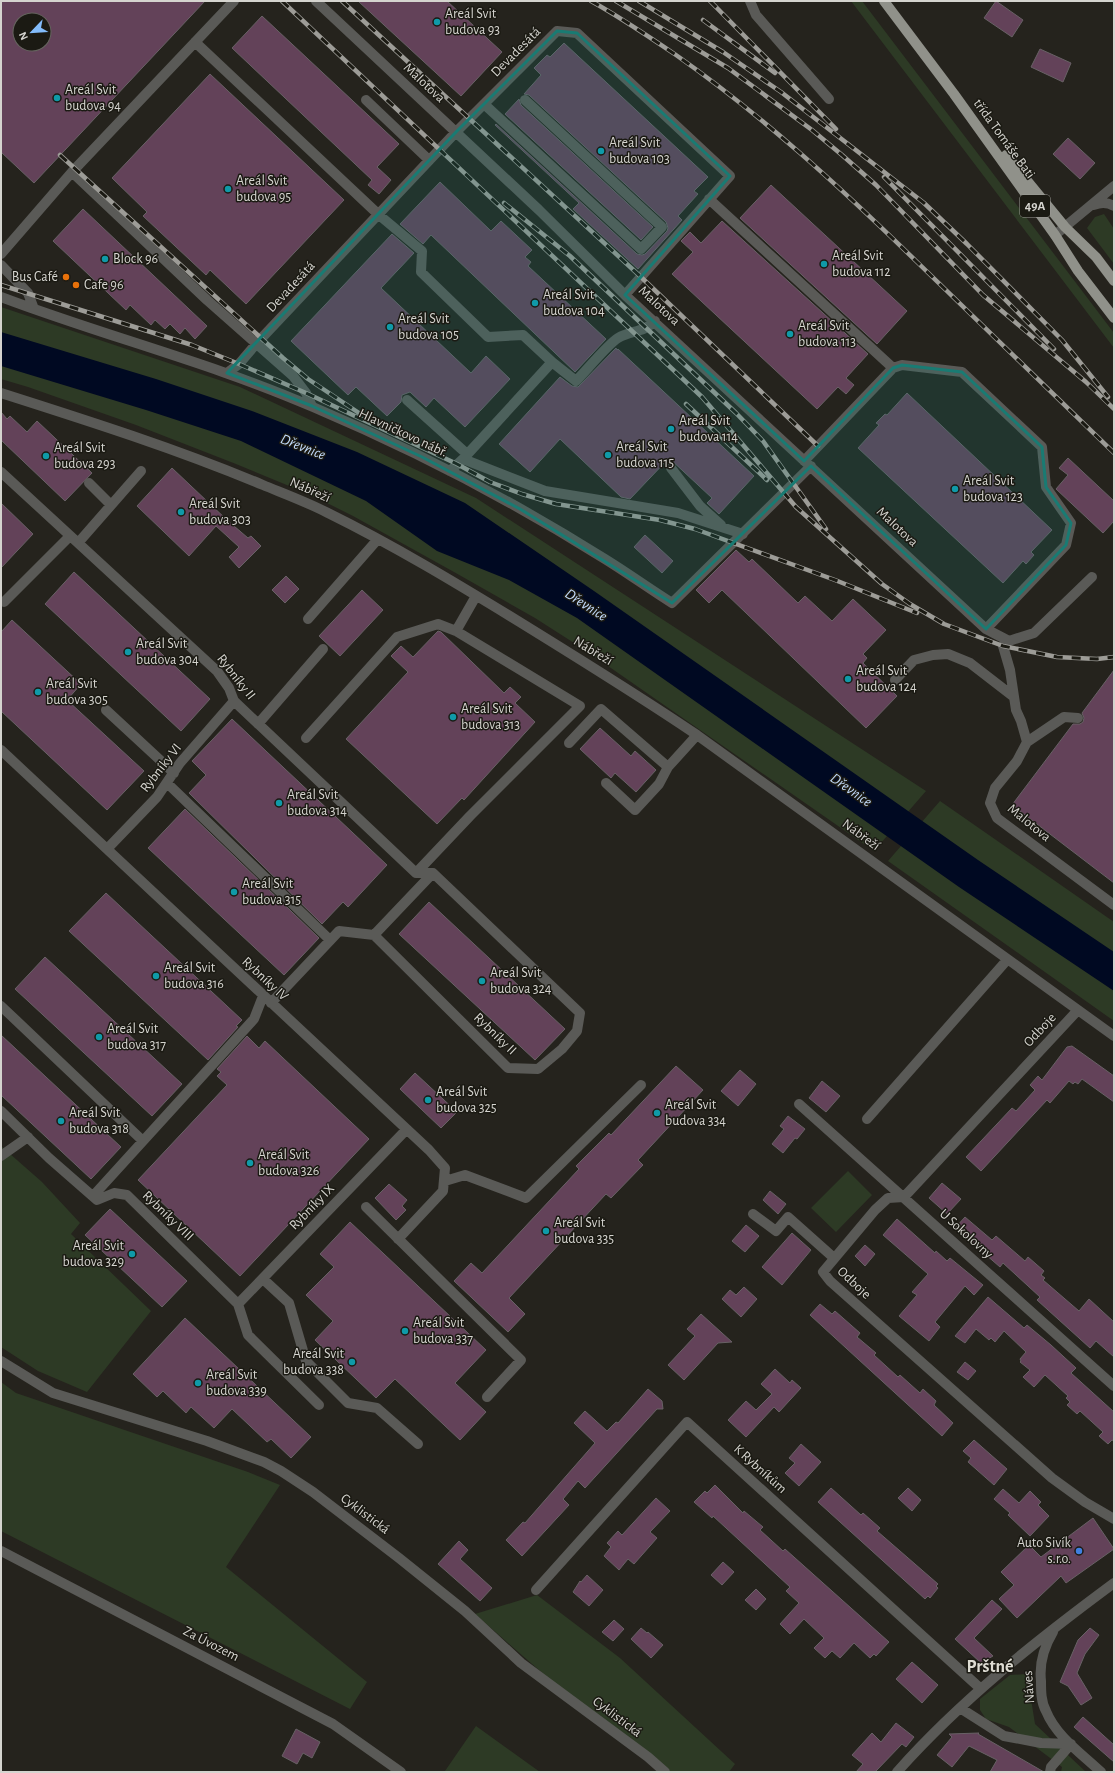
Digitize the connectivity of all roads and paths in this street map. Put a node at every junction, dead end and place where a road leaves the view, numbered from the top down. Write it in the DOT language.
graph roads {
  1 [pos="234,1"];
  2 [pos="316,1"];
  3 [pos="750,1"];
  4 [pos="884,1"];
  5 [pos="195,42"];
  6 [pos="954,94"];
  7 [pos="829,99"];
  8 [pos="366,100"];
  9 [pos="524,100"];
  10 [pos="484,104"];
  11 [pos="456,132"];
  12 [pos="429,160"];
  13 [pos="72,172"];
  14 [pos="1114,186"];
  15 [pos="709,199"];
  16 [pos="1092,205"];
  17 [pos="1114,206"];
  18 [pos="379,215"];
  19 [pos="1066,227"];
  20 [pos="1056,235"];
  21 [pos="1,254"];
  22 [pos="1,265"];
  23 [pos="1114,281"];
  24 [pos="625,295"];
  25 [pos="1,296"];
  26 [pos="34,309"];
  27 [pos="1114,318"];
  28 [pos="655,322"];
  29 [pos="256,344"];
  30 [pos="552,362"];
  31 [pos="893,368"];
  32 [pos="227,374"];
  33 [pos="1,392"];
  34 [pos="408,400"];
  35 [pos="312,406"];
  36 [pos="465,456"];
  37 [pos="807,463"];
  38 [pos="671,468"];
  39 [pos="141,471"];
  40 [pos="450,471"];
  41 [pos="1,472"];
  42 [pos="89,482"];
  43 [pos="111,505"];
  44 [pos="724,528"];
  45 [pos="743,534"];
  46 [pos="70,536"];
  47 [pos="378,539"];
  48 [pos="78,543"];
  49 [pos="1092,577"];
  50 [pos="476,596"];
  51 [pos="4,602"];
  52 [pos="308,619"];
  53 [pos="986,629"];
  54 [pos="456,631"];
  55 [pos="1009,640"];
  56 [pos="323,649"];
  57 [pos="895,680"];
  58 [pos="1014,698"];
  59 [pos="234,701"];
  60 [pos="106,710"];
  61 [pos="1078,718"];
  62 [pos="258,724"];
  63 [pos="697,734"];
  64 [pos="306,738"];
  65 [pos="1027,742"];
  66 [pos="569,744"];
  67 [pos="1,750"];
  68 [pos="668,767"];
  69 [pos="174,773"];
  70 [pos="167,783"];
  71 [pos="606,784"];
  72 [pos="107,849"];
  73 [pos="433,873"];
  74 [pos="416,874"];
  75 [pos="1114,905"];
  76 [pos="374,935"];
  77 [pos="330,940"];
  78 [pos="1007,960"];
  79 [pos="267,999"];
  80 [pos="1,1006"];
  81 [pos="1078,1010"];
  82 [pos="1114,1036"];
  83 [pos="641,1085"];
  84 [pos="798,1104"];
  85 [pos="1,1111"];
  86 [pos="867,1119"];
  87 [pos="406,1130"];
  88 [pos="28,1137"];
  89 [pos="143,1141"];
  90 [pos="1,1156"];
  91 [pos="445,1181"];
  92 [pos="92,1196"];
  93 [pos="904,1197"];
  94 [pos="366,1207"];
  95 [pos="753,1214"];
  96 [pos="398,1239"];
  97 [pos="834,1258"];
  98 [pos="263,1279"];
  99 [pos="238,1304"];
  100 [pos="1,1361"];
  101 [pos="1114,1386"];
  102 [pos="487,1398"];
  103 [pos="319,1405"];
  104 [pos="418,1444"];
  105 [pos="1114,1519"];
  106 [pos="1,1551"];
  107 [pos="1114,1583"];
  108 [pos="536,1590"];
  109 [pos="1059,1624"];
  110 [pos="981,1689"];
  111 [pos="960,1708"];
  112 [pos="1070,1744"];
  113 [pos="401,1772"];
  114 [pos="665,1772"];
  115 [pos="897,1772"];
  116 [pos="1050,1772"];
  117 [pos="1101,1772"];
  1 -- 5 [label="street"];
  2 -- 11 [label="street, Malotova"];
  3 -- 7 [label="street"];
  4 -- 6 [label="main road, třída Tomáše Bati / 49A"];
  5 -- 13 [label="street"];
  5 -- 18 [label="street"];
  6 -- 19 [label="main road, třída Tomáše Bati / 49A"];
  6 -- 20 [label="main road, třída Tomáše Bati / 49A"];
  8 -- 12 [label="street"];
  9 -- 10 [label="street"];
  10 -- 11 [label="street, Devadesátá"];
  10 -- 15 [label="street, Devadesátá"];
  11 -- 12 [label="street, Devadesátá"];
  11 -- 24 [label="street, Malotova"];
  12 -- 18 [label="street, Devadesátá"];
  13 -- 21 [label="street"];
  13 -- 29 [label="street"];
  14 -- 16 [label="street"];
  15 -- 24 [label="street, Devadesátá"];
  15 -- 31 [label="street"];
  16 -- 17 [label="street"];
  16 -- 19 [label="street"];
  18 -- 29 [label="street, Devadesátá"];
  18 -- 30 [label="street"];
  19 -- 20 [label="street"];
  19 -- 23 [label="main road, třída Tomáše Bati / 49A"];
  20 -- 27 [label="main road, třída Tomáše Bati / 49A"];
  22 -- 26 [label="street"];
  24 -- 28 [label="street, Malotova"];
  25 -- 26 [label="street, Hlavničkovo nábř."];
  26 -- 32 [label="street, Hlavničkovo nábř."];
  28 -- 30 [label="street"];
  28 -- 37 [label="street, Malotova"];
  29 -- 32 [label="street, Devadesátá"];
  29 -- 35 [label="street"];
  30 -- 36 [label="street"];
  31 -- 37 [label="street"];
  31 -- 53 [label="street"];
  32 -- 35 [label="street, Hlavničkovo nábř."];
  33 -- 47 [label="street, Nábřeží"];
  34 -- 36 [label="street"];
  35 -- 40 [label="street, Hlavničkovo nábř."];
  36 -- 40 [label="street"];
  36 -- 44 [label="street"];
  37 -- 45 [label="street"];
  37 -- 53 [label="street, Malotova"];
  38 -- 44 [label="street"];
  39 -- 43 [label="street"];
  40 -- 45 [label="street, Hlavničkovo nábř."];
  41 -- 46 [label="street, Rybníky II"];
  42 -- 43 [label="street"];
  43 -- 48 [label="street"];
  44 -- 45 [label="street"];
  46 -- 48 [label="street, Rybníky II"];
  46 -- 51 [label="street"];
  47 -- 50 [label="street, Nábřeží"];
  47 -- 52 [label="street"];
  48 -- 59 [label="street, Rybníky II"];
  49 -- 55 [label="street"];
  50 -- 54 [label="street"];
  50 -- 63 [label="street, Nábřeží"];
  53 -- 55 [label="street, Malotova"];
  54 -- 64 [label="street"];
  54 -- 74 [label="street"];
  55 -- 58 [label="street"];
  56 -- 62 [label="street"];
  57 -- 58 [label="street"];
  58 -- 65 [label="street"];
  59 -- 62 [label="street, Rybníky II"];
  59 -- 69 [label="street, Rybníky VI"];
  60 -- 69 [label="street"];
  61 -- 65 [label="street"];
  62 -- 74 [label="street, Rybníky II"];
  63 -- 68 [label="street"];
  63 -- 78 [label="street, Nábřeží"];
  65 -- 75 [label="street, Malotova"];
  66 -- 68 [label="street"];
  67 -- 72 [label="street, Rybníky IV"];
  68 -- 71 [label="street"];
  69 -- 70 [label="street, Rybníky VI"];
  70 -- 72 [label="street, Rybníky VI"];
  70 -- 77 [label="street"];
  72 -- 79 [label="street, Rybníky IV"];
  73 -- 74 [label="street"];
  73 -- 76 [label="street"];
  73 -- 76 [label="street, Rybníky II"];
  76 -- 77 [label="street"];
  77 -- 79 [label="street"];
  78 -- 81 [label="street, Nábřeží"];
  78 -- 86 [label="street"];
  79 -- 87 [label="street, Rybníky IV"];
  79 -- 89 [label="street"];
  80 -- 89 [label="street"];
  81 -- 82 [label="street, Nábřeží"];
  81 -- 93 [label="street, Odboje"];
  83 -- 91 [label="street"];
  84 -- 93 [label="street, U Sokolovny"];
  85 -- 88 [label="street"];
  87 -- 91 [label="street, Rybníky IV"];
  87 -- 98 [label="street, Rybníky IX"];
  88 -- 90 [label="street"];
  88 -- 92 [label="street"];
  89 -- 92 [label="street"];
  91 -- 96 [label="street"];
  92 -- 99 [label="street, Rybníky VIII"];
  93 -- 97 [label="street, Odboje"];
  93 -- 101 [label="street, U Sokolovny"];
  94 -- 96 [label="street"];
  95 -- 97 [label="street"];
  96 -- 102 [label="street"];
  97 -- 105 [label="street, Odboje"];
  98 -- 99 [label="street, Rybníky IX"];
  98 -- 104 [label="street"];
  99 -- 103 [label="street"];
  100 -- 114 [label="street, Cyklistická"];
  106 -- 113 [label="street, Za Úvozem"];
  107 -- 109 [label="street, Náves"];
  108 -- 110 [label="street, K Rybníkům"];
  109 -- 110 [label="street, Náves"];
  109 -- 112 [label="street, Náves"];
  110 -- 111 [label="street, Náves"];
  111 -- 112 [label="street"];
  111 -- 115 [label="street, Náves"];
  112 -- 116 [label="street"];
  112 -- 117 [label="street, Náves"];
}
